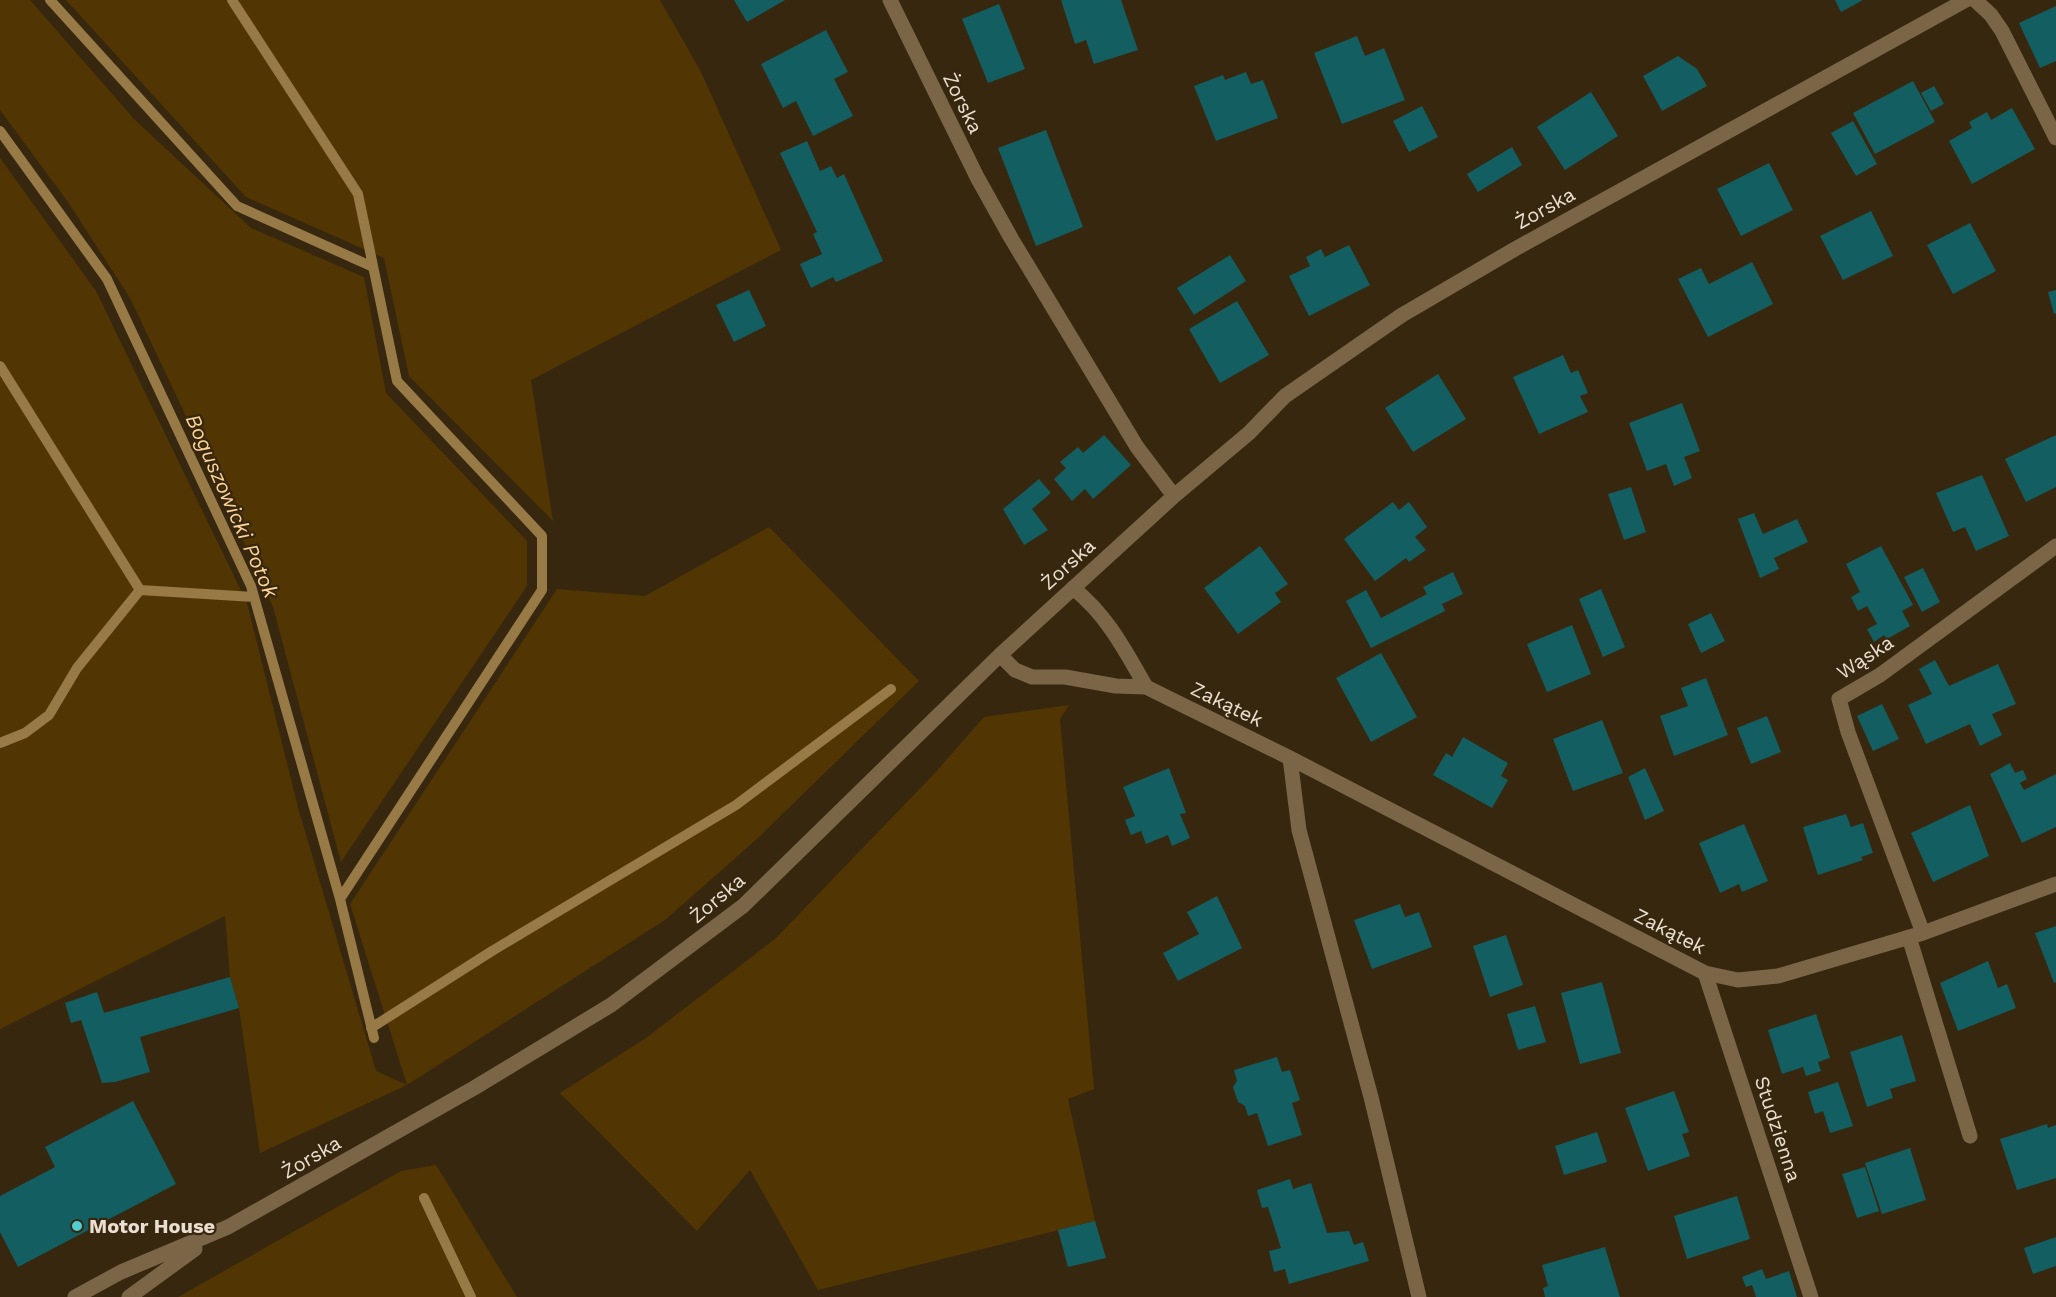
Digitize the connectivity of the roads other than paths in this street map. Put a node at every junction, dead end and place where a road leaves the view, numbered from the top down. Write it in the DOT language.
graph roads {
  1 [pos="890,0"];
  2 [pos="1966,0"];
  3 [pos="1975,0"];
  4 [pos="2056,138"];
  5 [pos="1174,496"];
  6 [pos="2056,546"];
  7 [pos="1073,588"];
  8 [pos="1000,655"];
  9 [pos="1146,687"];
  10 [pos="1290,758"];
  11 [pos="2056,884"];
  12 [pos="1916,935"];
  13 [pos="1705,973"];
  14 [pos="1970,1136"];
  15 [pos="212,1236"];
  16 [pos="75,1297"];
  17 [pos="129,1297"];
  18 [pos="1419,1297"];
  19 [pos="1811,1297"];
  1 -- 5 [label="street, Żorska"];
  2 -- 5 [label="street, Żorska"];
  3 -- 4 [label="street"];
  5 -- 7 [label="street, Żorska"];
  6 -- 12 [label="street, Wąska"];
  7 -- 8 [label="street, Żorska"];
  7 -- 9 [label="street"];
  8 -- 9 [label="street, Zakątek"];
  8 -- 15 [label="street, Żorska"];
  9 -- 10 [label="street, Zakątek"];
  10 -- 13 [label="street, Zakątek"];
  10 -- 18 [label="street"];
  11 -- 12 [label="street, Zakątek"];
  12 -- 13 [label="street, Zakątek"];
  12 -- 14 [label="street"];
  13 -- 19 [label="street, Studzienna"];
  15 -- 16 [label="street, Żorska"];
  15 -- 17 [label="street, Żorska"];
}
